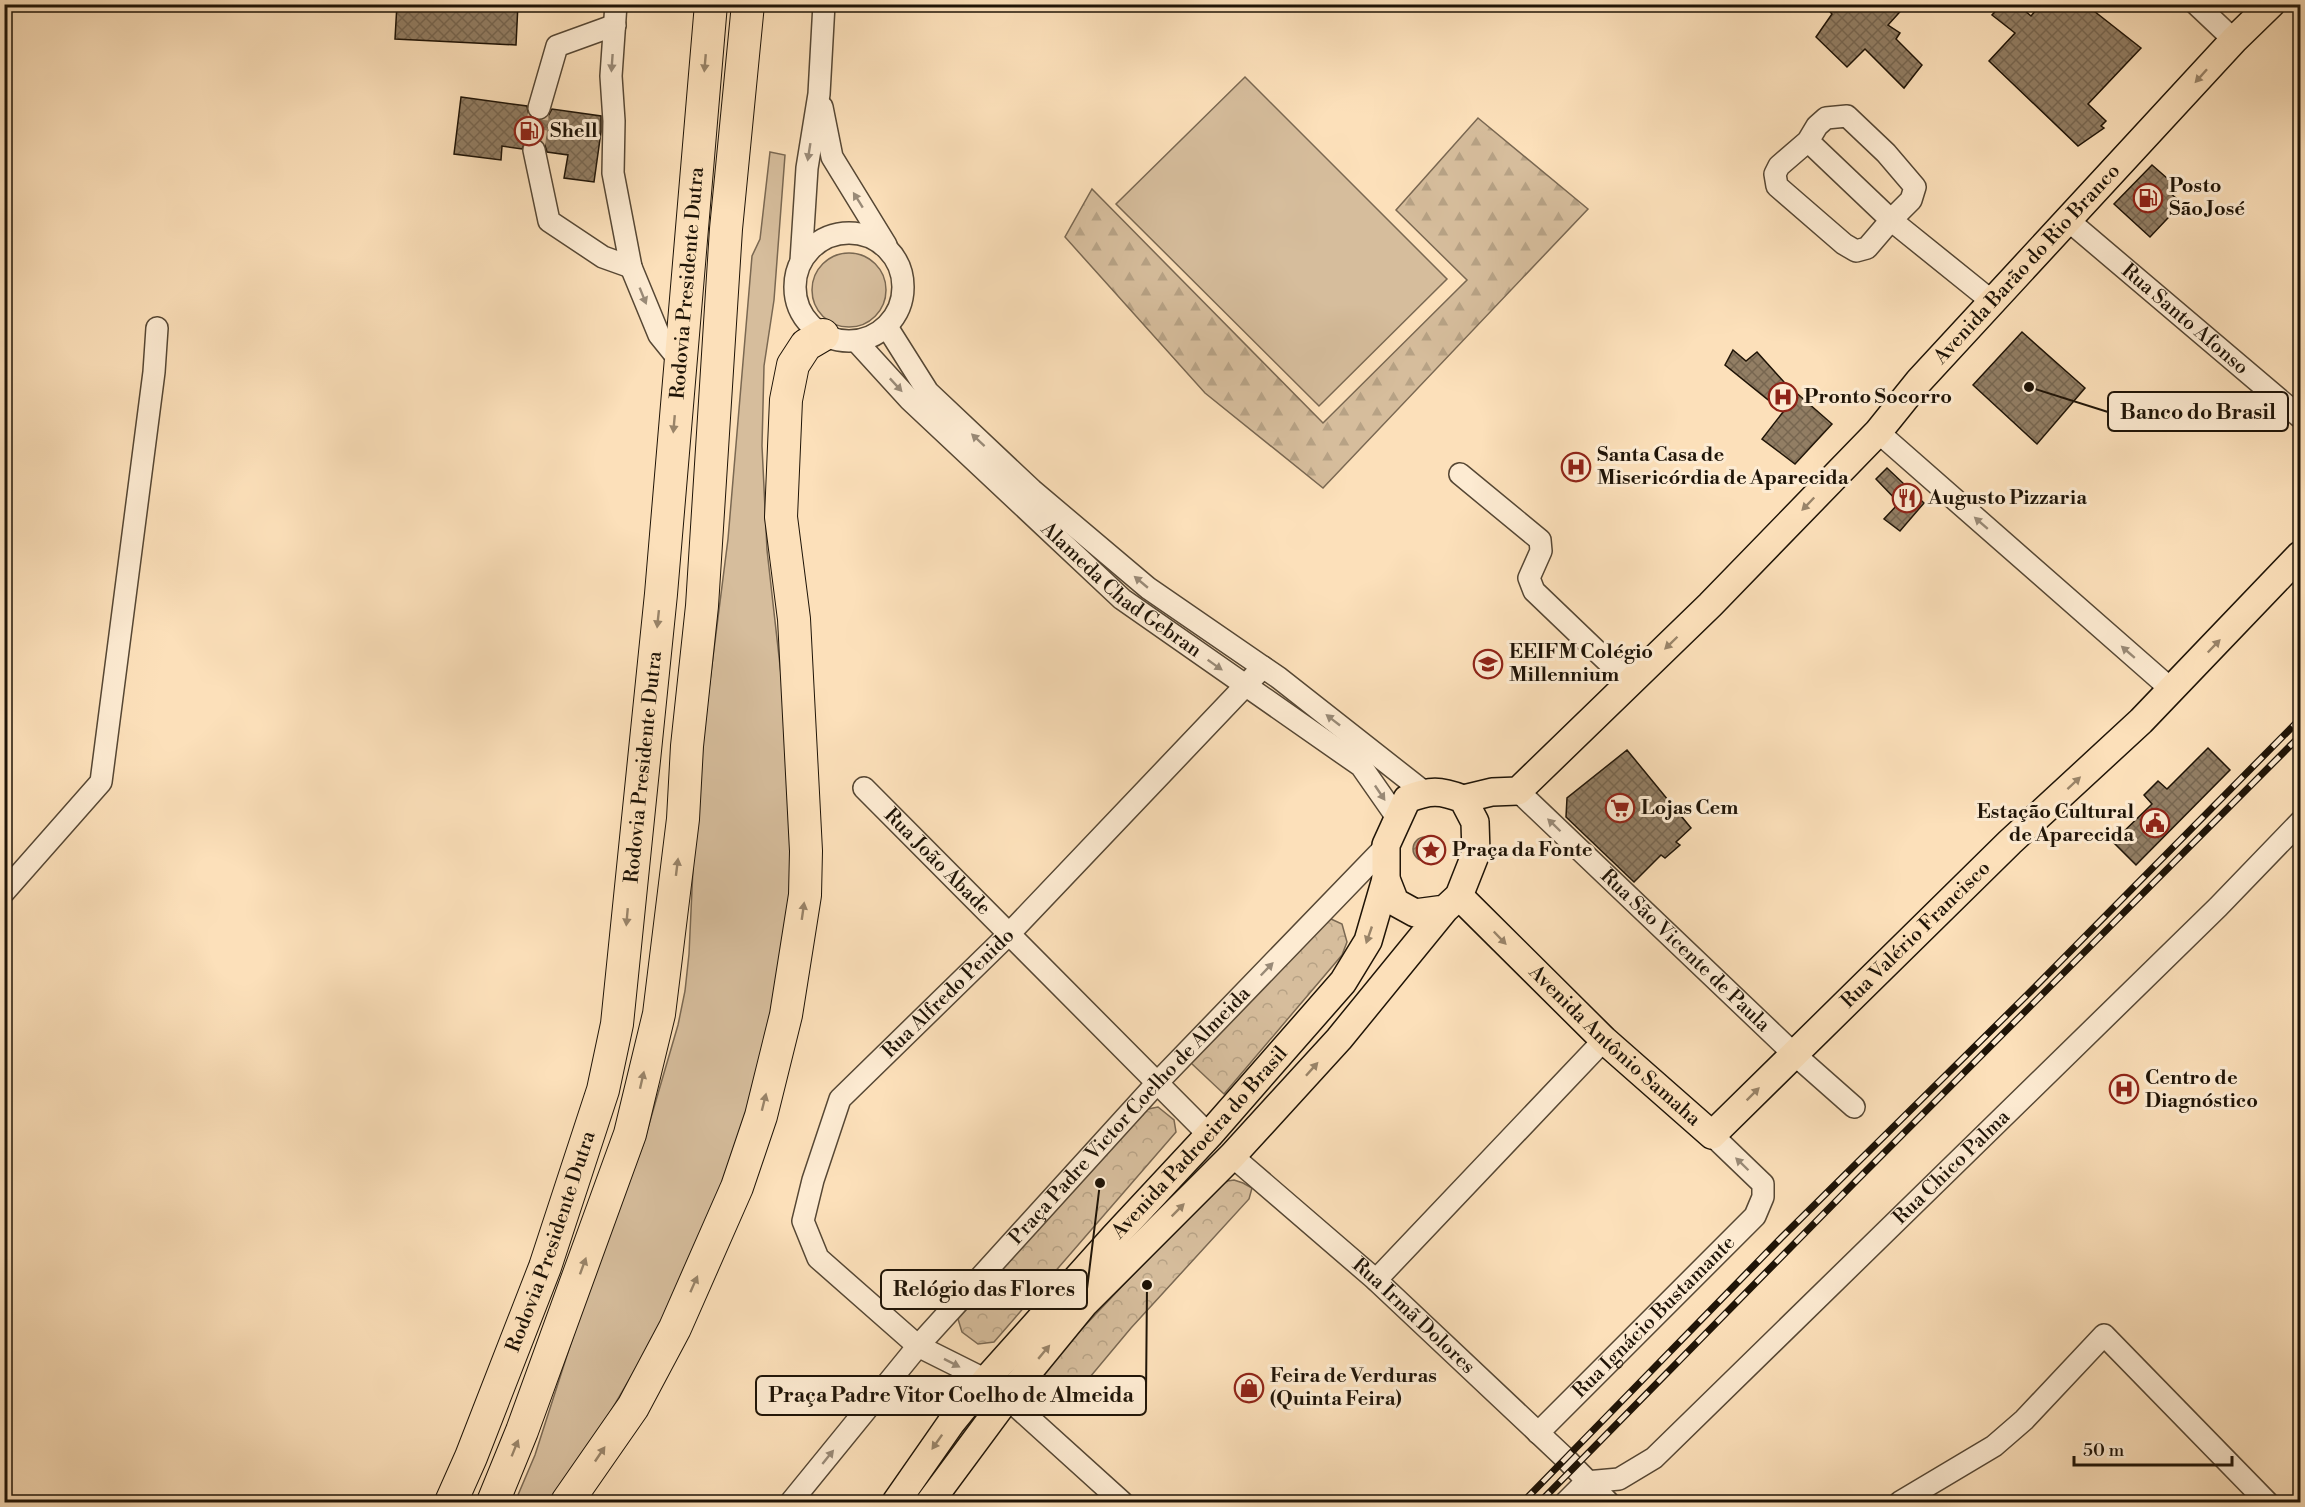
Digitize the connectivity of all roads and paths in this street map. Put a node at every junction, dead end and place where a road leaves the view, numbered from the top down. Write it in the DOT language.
graph roads {
  1 [pos="711,4"];
  2 [pos="748,4"];
  3 [pos="824,4"];
  4 [pos="2196,4"];
  5 [pos="2271,4"];
  6 [pos="616,15"];
  7 [pos="2234,40"];
  8 [pos="819,94"];
  9 [pos="539,108"];
  10 [pos="1808,141"];
  11 [pos="534,150"];
  12 [pos="1891,220"];
  13 [pos="2069,221"];
  14 [pos="889,250"];
  15 [pos="801,261"];
  16 [pos="631,267"];
  17 [pos="1994,303"];
  18 [pos="887,327"];
  19 [pos="157,328"];
  20 [pos="823,335"];
  21 [pos="856,342"];
  22 [pos="680,361"];
  23 [pos="2301,417"];
  24 [pos="1878,432"];
  25 [pos="1460,474"];
  26 [pos="1004,477"];
  27 [pos="2301,555"];
  28 [pos="1174,606"];
  29 [pos="1160,627"];
  30 [pos="1263,667"];
  31 [pos="1630,683"];
  32 [pos="1245,686"];
  33 [pos="2172,690"];
  34 [pos="864,788"];
  35 [pos="1518,791"];
  36 [pos="1424,792"];
  37 [pos="1463,799"];
  38 [pos="1398,819"];
  39 [pos="2301,822"];
  40 [pos="1386,846"];
  41 [pos="1386,879"];
  42 [pos="4,892"];
  43 [pos="1452,902"];
  44 [pos="1008,935"];
  45 [pos="1604,1040"];
  46 [pos="1794,1054"];
  47 [pos="1157,1083"];
  48 [pos="1854,1107"];
  49 [pos="1209,1135"];
  50 [pos="1712,1135"];
  51 [pos="1232,1156"];
  52 [pos="1763,1197"];
  53 [pos="1376,1280"];
  54 [pos="918,1346"];
  55 [pos="986,1380"];
  56 [pos="1007,1398"];
  57 [pos="1538,1433"];
  58 [pos="1586,1482"];
  59 [pos="451,1503"];
  60 [pos="493,1503"];
  61 [pos="567,1503"];
  62 [pos="791,1503"];
  63 [pos="896,1503"];
  64 [pos="930,1503"];
  65 [pos="1122,1503"];
  66 [pos="1566,1503"];
  67 [pos="1608,1503"];
  68 [pos="1900,1503"];
  69 [pos="2266,1503"];
  1 -- 22 [label="highway, Rodovia Presidente Dutra, one-way"];
  60 -- 2 [label="highway, Rodovia Presidente Dutra, one-way"];
  3 -- 8 [label="street"];
  4 -- 7 [label="street"];
  5 -- 7 [label="main road, Avenida Barão do Rio Branco"];
  6 -- 9 [label="street"];
  6 -- 16 [label="street, one-way"];
  7 -- 13 [label="main road, Avenida Barão do Rio Branco, one-way"];
  14 -- 8 [label="street, one-way"];
  8 -- 15 [label="street, one-way"];
  10 -- 12 [label="street"];
  10 -- 12 [label="street"];
  10 -- 12 [label="street"];
  11 -- 16 [label="street"];
  12 -- 17 [label="street"];
  13 -- 17 [label="main road, Avenida Barão do Rio Branco"];
  13 -- 23 [label="street, Rua Santo Afonso"];
  14 -- 15 [label="street"];
  14 -- 18 [label="street"];
  15 -- 20 [label="street"];
  16 -- 22 [label="street, one-way"];
  17 -- 24 [label="main road, Avenida Barão do Rio Branco"];
  18 -- 21 [label="street"];
  26 -- 18 [label="street, Alameda Chad Gebran, one-way"];
  19 -- 42 [label="street"];
  20 -- 21 [label="street"];
  61 -- 20 [label="highway, one-way"];
  21 -- 26 [label="street, Alameda Chad Gebran, one-way"];
  22 -- 59 [label="highway, Rodovia Presidente Dutra, one-way"];
  24 -- 31 [label="main road, Avenida Barão do Rio Branco, one-way"];
  33 -- 24 [label="street, one-way"];
  25 -- 31 [label="street"];
  28 -- 26 [label="street, Alameda Chad Gebran, one-way"];
  26 -- 29 [label="street, Alameda Chad Gebran"];
  33 -- 27 [label="main road, Rua Valério Francisco, one-way"];
  28 -- 29 [label="street"];
  28 -- 30 [label="street, Alameda Chad Gebran"];
  29 -- 32 [label="street, Alameda Chad Gebran, one-way"];
  30 -- 32 [label="street, Rua Alfredo Penido"];
  36 -- 30 [label="street, Alameda Chad Gebran, one-way"];
  31 -- 35 [label="main road, Avenida Barão do Rio Branco"];
  32 -- 38 [label="street, Alameda Chad Gebran, one-way"];
  32 -- 44 [label="street, Rua Alfredo Penido"];
  46 -- 33 [label="main road, Rua Valério Francisco, one-way"];
  34 -- 44 [label="street, Rua João Abade"];
  35 -- 37 [label="main road"];
  46 -- 35 [label="street, Rua São Vicente de Paula, one-way"];
  36 -- 37 [label="main road"];
  36 -- 38 [label="main road"];
  37 -- 43 [label="main road"];
  38 -- 40 [label="main road"];
  39 -- 58 [label="street, Rua Chico Palma"];
  40 -- 41 [label="main road"];
  47 -- 40 [label="street, Praça Padre Victor Coelho de Almeida, one-way"];
  41 -- 43 [label="main road"];
  41 -- 49 [label="main road, Avenida Padroeira do Brasil, one-way"];
  43 -- 45 [label="main road, Avenida Antônio Samaha, one-way"];
  51 -- 43 [label="main road, Avenida Padroeira do Brasil, one-way"];
  44 -- 47 [label="street, Rua João Abade"];
  44 -- 54 [label="street, Rua Alfredo Penido"];
  45 -- 50 [label="main road, Avenida Antônio Samaha"];
  45 -- 53 [label="street"];
  46 -- 48 [label="street, Rua São Vicente de Paula"];
  50 -- 46 [label="main road, Rua Valério Francisco, one-way"];
  47 -- 49 [label="street, Rua João Abade"];
  47 -- 54 [label="street, Praça Padre Victor Coelho de Almeida"];
  49 -- 51 [label="main road"];
  49 -- 55 [label="main road, Avenida Padroeira do Brasil"];
  52 -- 50 [label="street, Avenida Antônio Samaha, one-way"];
  51 -- 53 [label="street, Rua Irmã Dolores"];
  56 -- 51 [label="main road, Avenida Padroeira do Brasil, one-way"];
  52 -- 57 [label="street, Rua Ignácio Bustamante"];
  53 -- 57 [label="street, Rua Irmã Dolores"];
  54 -- 55 [label="street, Rua Alfredo Penido, one-way"];
  62 -- 54 [label="street, Praça Padre Victor Coelho de Almeida, one-way"];
  55 -- 63 [label="main road, Avenida Padroeira do Brasil, one-way"];
  56 -- 64 [label="main road, Avenida Padroeira do Brasil"];
  56 -- 65 [label="street"];
  57 -- 58 [label="street, Rua Irmã Dolores"];
  58 -- 66 [label="street"];
  58 -- 67 [label="street, Rua Irmã Dolores"];
  68 -- 69 [label="street"];
}
